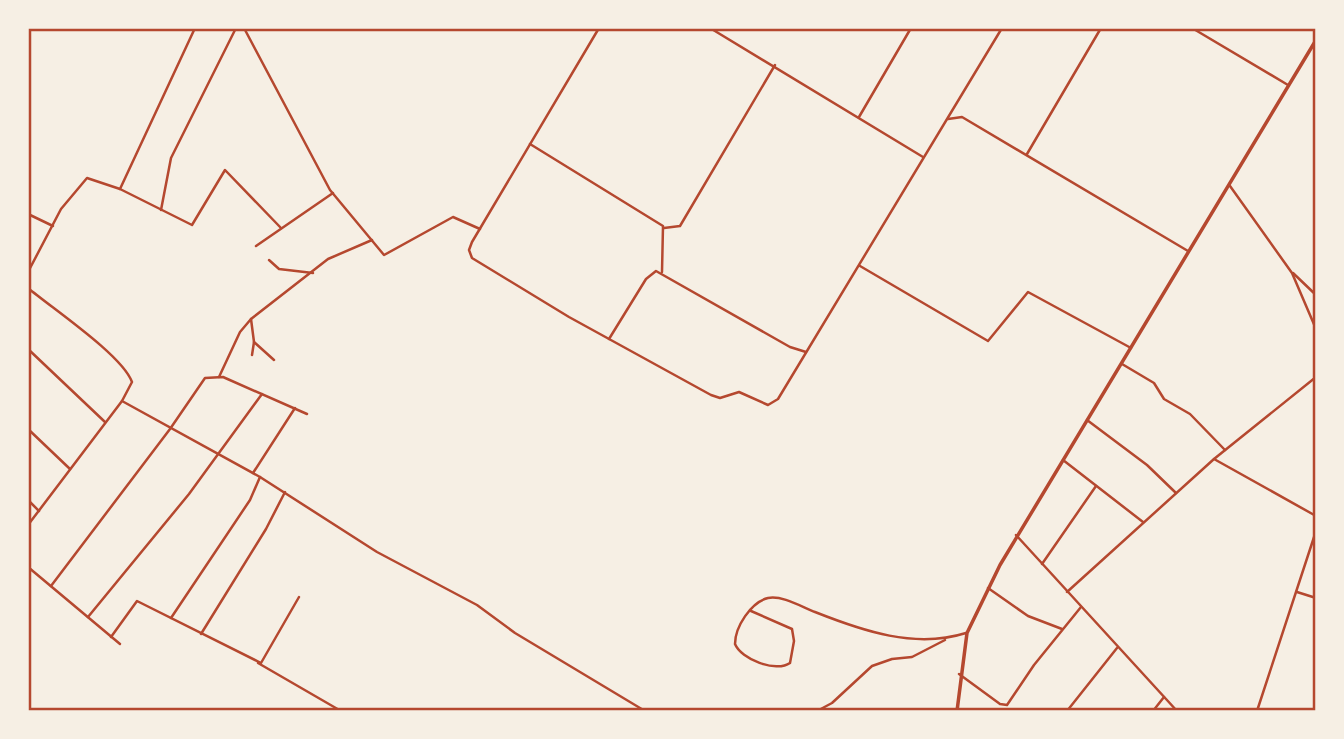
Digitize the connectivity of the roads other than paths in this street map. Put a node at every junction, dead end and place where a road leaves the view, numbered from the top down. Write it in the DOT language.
graph roads {
  1 [pos="195,28"];
  2 [pos="236,28"];
  3 [pos="244,28"];
  4 [pos="600,28"];
  5 [pos="710,28"];
  6 [pos="911,28"];
  7 [pos="1002,28"];
  8 [pos="1101,28"];
  9 [pos="1192,28"];
  10 [pos="1316,40"];
  11 [pos="775,65"];
  12 [pos="1289,85"];
  13 [pos="859,117"];
  14 [pos="945,120"];
  15 [pos="530,144"];
  16 [pos="1027,154"];
  17 [pos="924,157"];
  18 [pos="1229,185"];
  19 [pos="120,189"];
  20 [pos="333,193"];
  21 [pos="161,209"];
  22 [pos="28,214"];
  23 [pos="53,226"];
  24 [pos="281,228"];
  25 [pos="664,228"];
  26 [pos="480,229"];
  27 [pos="372,240"];
  28 [pos="256,246"];
  29 [pos="1189,252"];
  30 [pos="269,260"];
  31 [pos="859,265"];
  32 [pos="28,272"];
  33 [pos="662,272"];
  34 [pos="313,273"];
  35 [pos="1292,273"];
  36 [pos="28,288"];
  37 [pos="1316,295"];
  38 [pos="251,319"];
  39 [pos="1316,329"];
  40 [pos="609,339"];
  41 [pos="254,342"];
  42 [pos="1131,348"];
  43 [pos="28,349"];
  44 [pos="807,353"];
  45 [pos="252,355"];
  46 [pos="274,360"];
  47 [pos="1122,364"];
  48 [pos="219,377"];
  49 [pos="1316,377"];
  50 [pos="262,394"];
  51 [pos="122,401"];
  52 [pos="295,408"];
  53 [pos="307,414"];
  54 [pos="1087,420"];
  55 [pos="105,422"];
  56 [pos="28,429"];
  57 [pos="170,429"];
  58 [pos="1225,450"];
  59 [pos="219,455"];
  60 [pos="1214,459"];
  61 [pos="1063,460"];
  62 [pos="70,469"];
  63 [pos="253,473"];
  64 [pos="260,477"];
  65 [pos="1096,486"];
  66 [pos="285,492"];
  67 [pos="1176,492"];
  68 [pos="28,500"];
  69 [pos="38,511"];
  70 [pos="1316,516"];
  71 [pos="1143,523"];
  72 [pos="28,525"];
  73 [pos="1316,531"];
  74 [pos="1016,535"];
  75 [pos="1042,565"];
  76 [pos="28,567"];
  77 [pos="51,586"];
  78 [pos="988,588"];
  79 [pos="1067,592"];
  80 [pos="1297,592"];
  81 [pos="299,597"];
  82 [pos="1316,598"];
  83 [pos="1081,607"];
  84 [pos="751,611"];
  85 [pos="88,617"];
  86 [pos="170,618"];
  87 [pos="1062,629"];
  88 [pos="967,632"];
  89 [pos="201,634"];
  90 [pos="111,637"];
  91 [pos="946,639"];
  92 [pos="120,644"];
  93 [pos="1118,647"];
  94 [pos="258,663"];
  95 [pos="960,674"];
  96 [pos="1164,697"];
  97 [pos="341,711"];
  98 [pos="645,711"];
  99 [pos="817,711"];
  100 [pos="957,711"];
  101 [pos="1067,711"];
  102 [pos="1153,711"];
  103 [pos="1177,711"];
  104 [pos="1257,711"];
  1 -- 19 [label="street"];
  2 -- 21 [label="street"];
  3 -- 20 [label="street"];
  4 -- 15 [label="street"];
  5 -- 11 [label="street"];
  6 -- 13 [label="street"];
  7 -- 14 [label="street"];
  8 -- 16 [label="street"];
  9 -- 12 [label="street"];
  10 -- 12 [label="street"];
  11 -- 13 [label="street"];
  11 -- 25 [label="street"];
  12 -- 18 [label="street"];
  13 -- 17 [label="street"];
  14 -- 16 [label="street"];
  14 -- 17 [label="street"];
  15 -- 25 [label="street"];
  15 -- 26 [label="street"];
  16 -- 29 [label="street"];
  17 -- 31 [label="street"];
  18 -- 29 [label="street"];
  18 -- 35 [label="street"];
  19 -- 21 [label="street"];
  19 -- 23 [label="street"];
  20 -- 24 [label="street"];
  20 -- 27 [label="street"];
  21 -- 24 [label="street"];
  22 -- 23 [label="street"];
  23 -- 32 [label="street"];
  24 -- 28 [label="street"];
  25 -- 33 [label="street"];
  26 -- 27 [label="street"];
  26 -- 40 [label="street"];
  27 -- 34 [label="street"];
  29 -- 42 [label="street"];
  30 -- 34 [label="street"];
  31 -- 42 [label="street"];
  31 -- 44 [label="street"];
  33 -- 40 [label="street"];
  33 -- 44 [label="street"];
  34 -- 38 [label="street"];
  35 -- 37 [label="street"];
  35 -- 39 [label="street"];
  36 -- 51 [label="street"];
  38 -- 41 [label="street"];
  38 -- 48 [label="street"];
  40 -- 44 [label="street"];
  41 -- 45 [label="street"];
  41 -- 46 [label="street"];
  42 -- 47 [label="street"];
  43 -- 55 [label="street"];
  47 -- 54 [label="street"];
  47 -- 58 [label="street"];
  48 -- 50 [label="street"];
  48 -- 57 [label="street"];
  49 -- 58 [label="street"];
  50 -- 52 [label="street"];
  50 -- 59 [label="street"];
  51 -- 55 [label="street"];
  51 -- 57 [label="street"];
  52 -- 53 [label="street"];
  52 -- 63 [label="street"];
  54 -- 61 [label="street"];
  54 -- 67 [label="street"];
  55 -- 62 [label="street"];
  56 -- 62 [label="street"];
  57 -- 59 [label="street"];
  57 -- 77 [label="street"];
  58 -- 60 [label="street"];
  59 -- 63 [label="street"];
  59 -- 85 [label="street"];
  60 -- 67 [label="street"];
  60 -- 70 [label="street"];
  61 -- 65 [label="street"];
  61 -- 74 [label="street"];
  62 -- 69 [label="street"];
  63 -- 64 [label="street"];
  64 -- 66 [label="street"];
  64 -- 86 [label="street"];
  65 -- 71 [label="street"];
  65 -- 75 [label="street"];
  66 -- 89 [label="street"];
  66 -- 98 [label="street"];
  67 -- 71 [label="street"];
  68 -- 69 [label="street"];
  69 -- 72 [label="street"];
  71 -- 79 [label="street"];
  73 -- 80 [label="street"];
  74 -- 75 [label="street"];
  74 -- 78 [label="street"];
  75 -- 79 [label="street"];
  76 -- 77 [label="street"];
  77 -- 85 [label="street"];
  78 -- 87 [label="street"];
  78 -- 88 [label="street"];
  79 -- 83 [label="street"];
  80 -- 82 [label="street"];
  80 -- 104 [label="street"];
  81 -- 94 [label="street"];
  83 -- 87 [label="street"];
  83 -- 93 [label="street"];
  84 -- 84 [label="street"];
  84 -- 91 [label="street"];
  85 -- 90 [label="street"];
  86 -- 89 [label="street"];
  86 -- 90 [label="street"];
  87 -- 95 [label="street"];
  88 -- 91 [label="street"];
  88 -- 95 [label="street"];
  89 -- 94 [label="street"];
  90 -- 92 [label="street"];
  91 -- 99 [label="street"];
  93 -- 96 [label="street"];
  93 -- 101 [label="street"];
  94 -- 97 [label="street"];
  95 -- 100 [label="street"];
  96 -- 102 [label="street"];
  96 -- 103 [label="street"];
}
